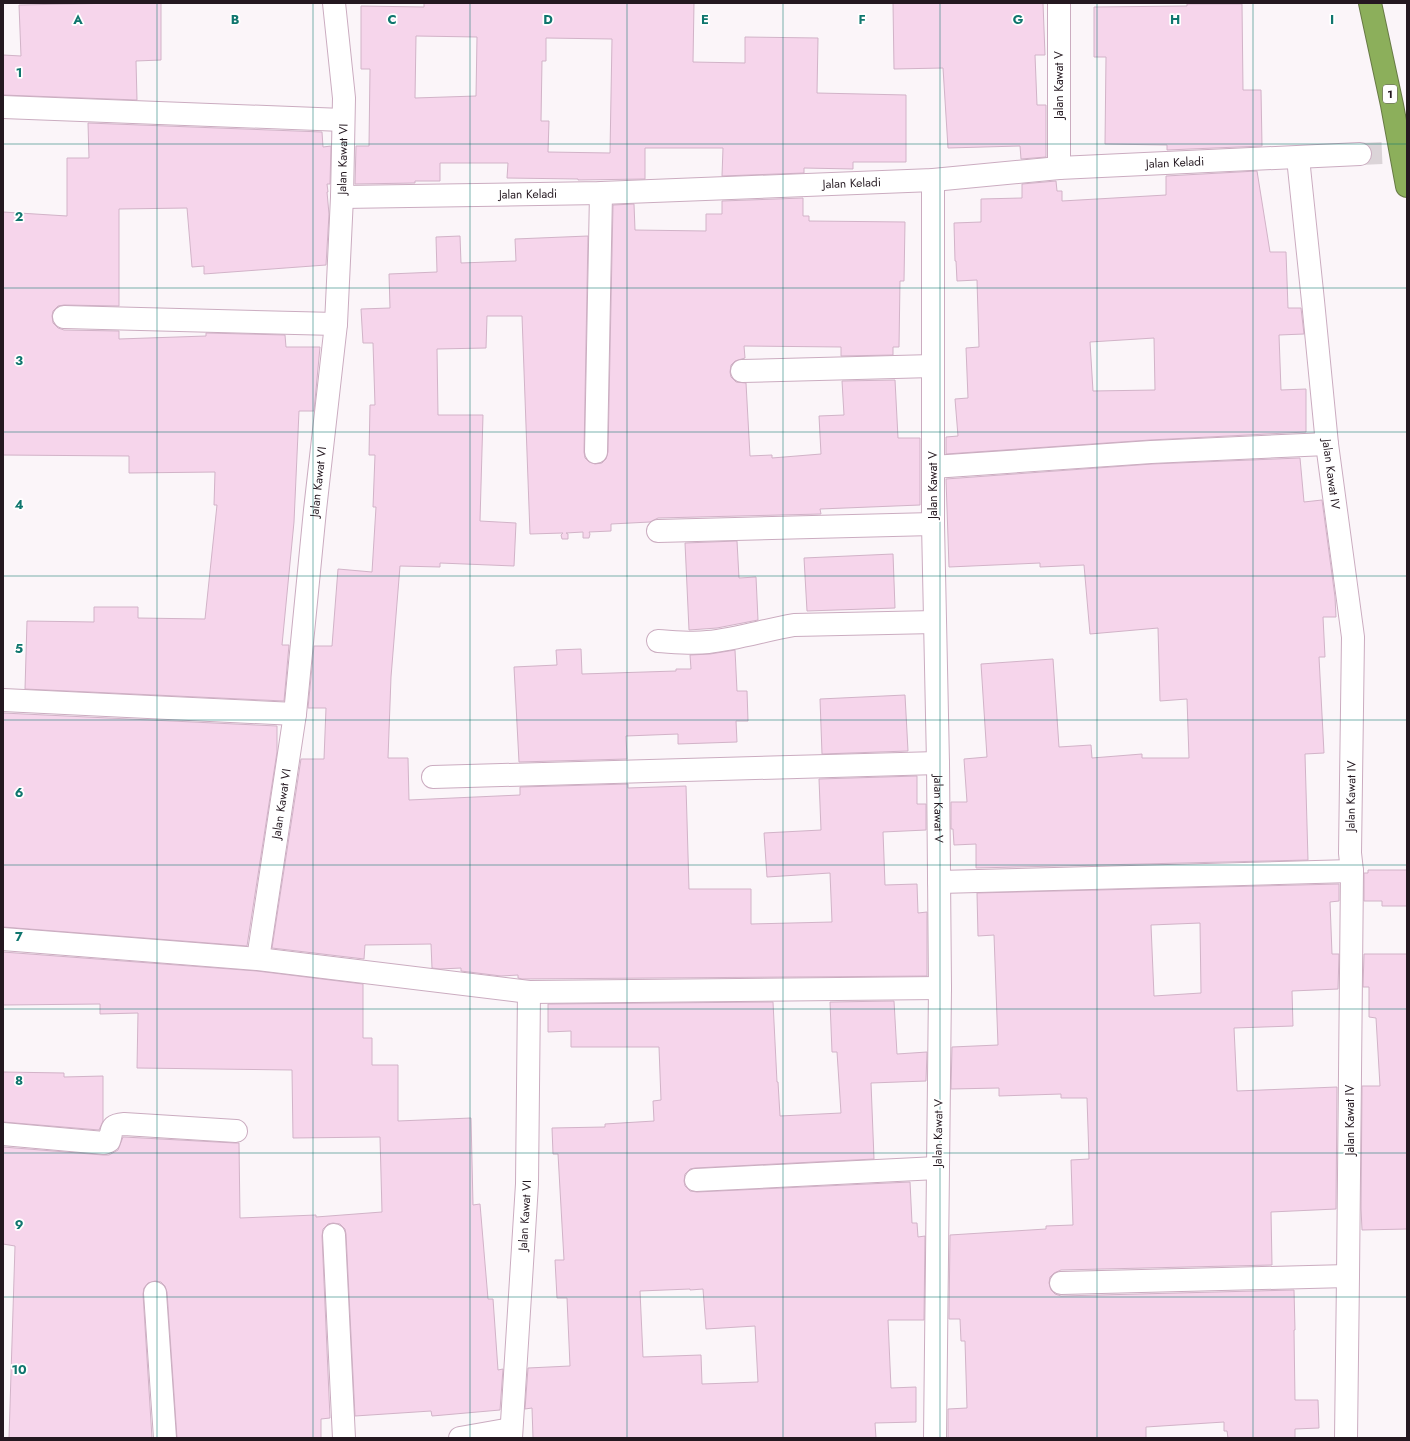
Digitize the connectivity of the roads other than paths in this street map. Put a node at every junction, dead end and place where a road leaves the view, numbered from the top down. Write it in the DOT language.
graph roads {
  1 [pos="334,3"];
  2 [pos="1059,3"];
  3 [pos="1370,3"];
  4 [pos="3,107"];
  5 [pos="343,120"];
  6 [pos="1360,154"];
  7 [pos="1298,158"];
  8 [pos="1059,168"];
  9 [pos="933,180"];
  10 [pos="1407,186"];
  11 [pos="602,193"];
  12 [pos="342,197"];
  13 [pos="64,318"];
  14 [pos="336,324"];
  15 [pos="933,366"];
  16 [pos="742,370"];
  17 [pos="1327,444"];
  18 [pos="596,452"];
  19 [pos="933,467"];
  20 [pos="933,524"];
  21 [pos="658,531"];
  22 [pos="935,622"];
  23 [pos="658,641"];
  24 [pos="3,700"];
  25 [pos="295,714"];
  26 [pos="938,763"];
  27 [pos="433,777"];
  28 [pos="1352,870"];
  29 [pos="939,882"];
  30 [pos="3,939"];
  31 [pos="258,959"];
  32 [pos="940,988"];
  33 [pos="529,992"];
  34 [pos="236,1131"];
  35 [pos="3,1134"];
  36 [pos="937,1168"];
  37 [pos="696,1180"];
  38 [pos="334,1235"];
  39 [pos="1348,1276"];
  40 [pos="1061,1282"];
  41 [pos="155,1293"];
  42 [pos="511,1434"];
  43 [pos="165,1438"];
  44 [pos="344,1438"];
  45 [pos="460,1438"];
  46 [pos="935,1438"];
  47 [pos="1346,1438"];
  1 -- 5 [label="street, Jalan Kawat VI"];
  2 -- 8 [label="street, Jalan Kawat V"];
  3 -- 10 [label="highway, 1"];
  4 -- 5 [label="street"];
  5 -- 12 [label="street, Jalan Kawat VI"];
  6 -- 7 [label="street, Jalan Keladi"];
  7 -- 8 [label="street, Jalan Keladi"];
  7 -- 17 [label="street, Jalan Kawat IV"];
  8 -- 9 [label="street, Jalan Keladi"];
  9 -- 11 [label="street, Jalan Keladi"];
  9 -- 15 [label="street, Jalan Kawat V"];
  11 -- 12 [label="street, Jalan Keladi"];
  11 -- 18 [label="street"];
  12 -- 14 [label="street, Jalan Kawat VI"];
  13 -- 14 [label="street"];
  14 -- 25 [label="street, Jalan Kawat VI"];
  15 -- 16 [label="street"];
  15 -- 19 [label="street, Jalan Kawat V"];
  17 -- 19 [label="street"];
  17 -- 28 [label="street, Jalan Kawat IV"];
  19 -- 20 [label="street, Jalan Kawat V"];
  20 -- 21 [label="street"];
  20 -- 22 [label="street, Jalan Kawat V"];
  22 -- 23 [label="street"];
  22 -- 26 [label="street, Jalan Kawat V"];
  24 -- 25 [label="street"];
  25 -- 31 [label="street, Jalan Kawat VI"];
  26 -- 27 [label="street"];
  26 -- 29 [label="street, Jalan Kawat V"];
  28 -- 29 [label="street"];
  28 -- 39 [label="street, Jalan Kawat IV"];
  29 -- 32 [label="street, Jalan Kawat V"];
  30 -- 31 [label="street"];
  31 -- 33 [label="street"];
  32 -- 33 [label="street"];
  32 -- 36 [label="street, Jalan Kawat V"];
  33 -- 42 [label="street, Jalan Kawat VI"];
  34 -- 35 [label="street"];
  36 -- 37 [label="street"];
  36 -- 46 [label="street, Jalan Kawat V"];
  38 -- 44 [label="street"];
  39 -- 40 [label="street"];
  39 -- 47 [label="street, Jalan Kawat IV"];
  41 -- 43 [label="street"];
  42 -- 45 [label="street"];
}
